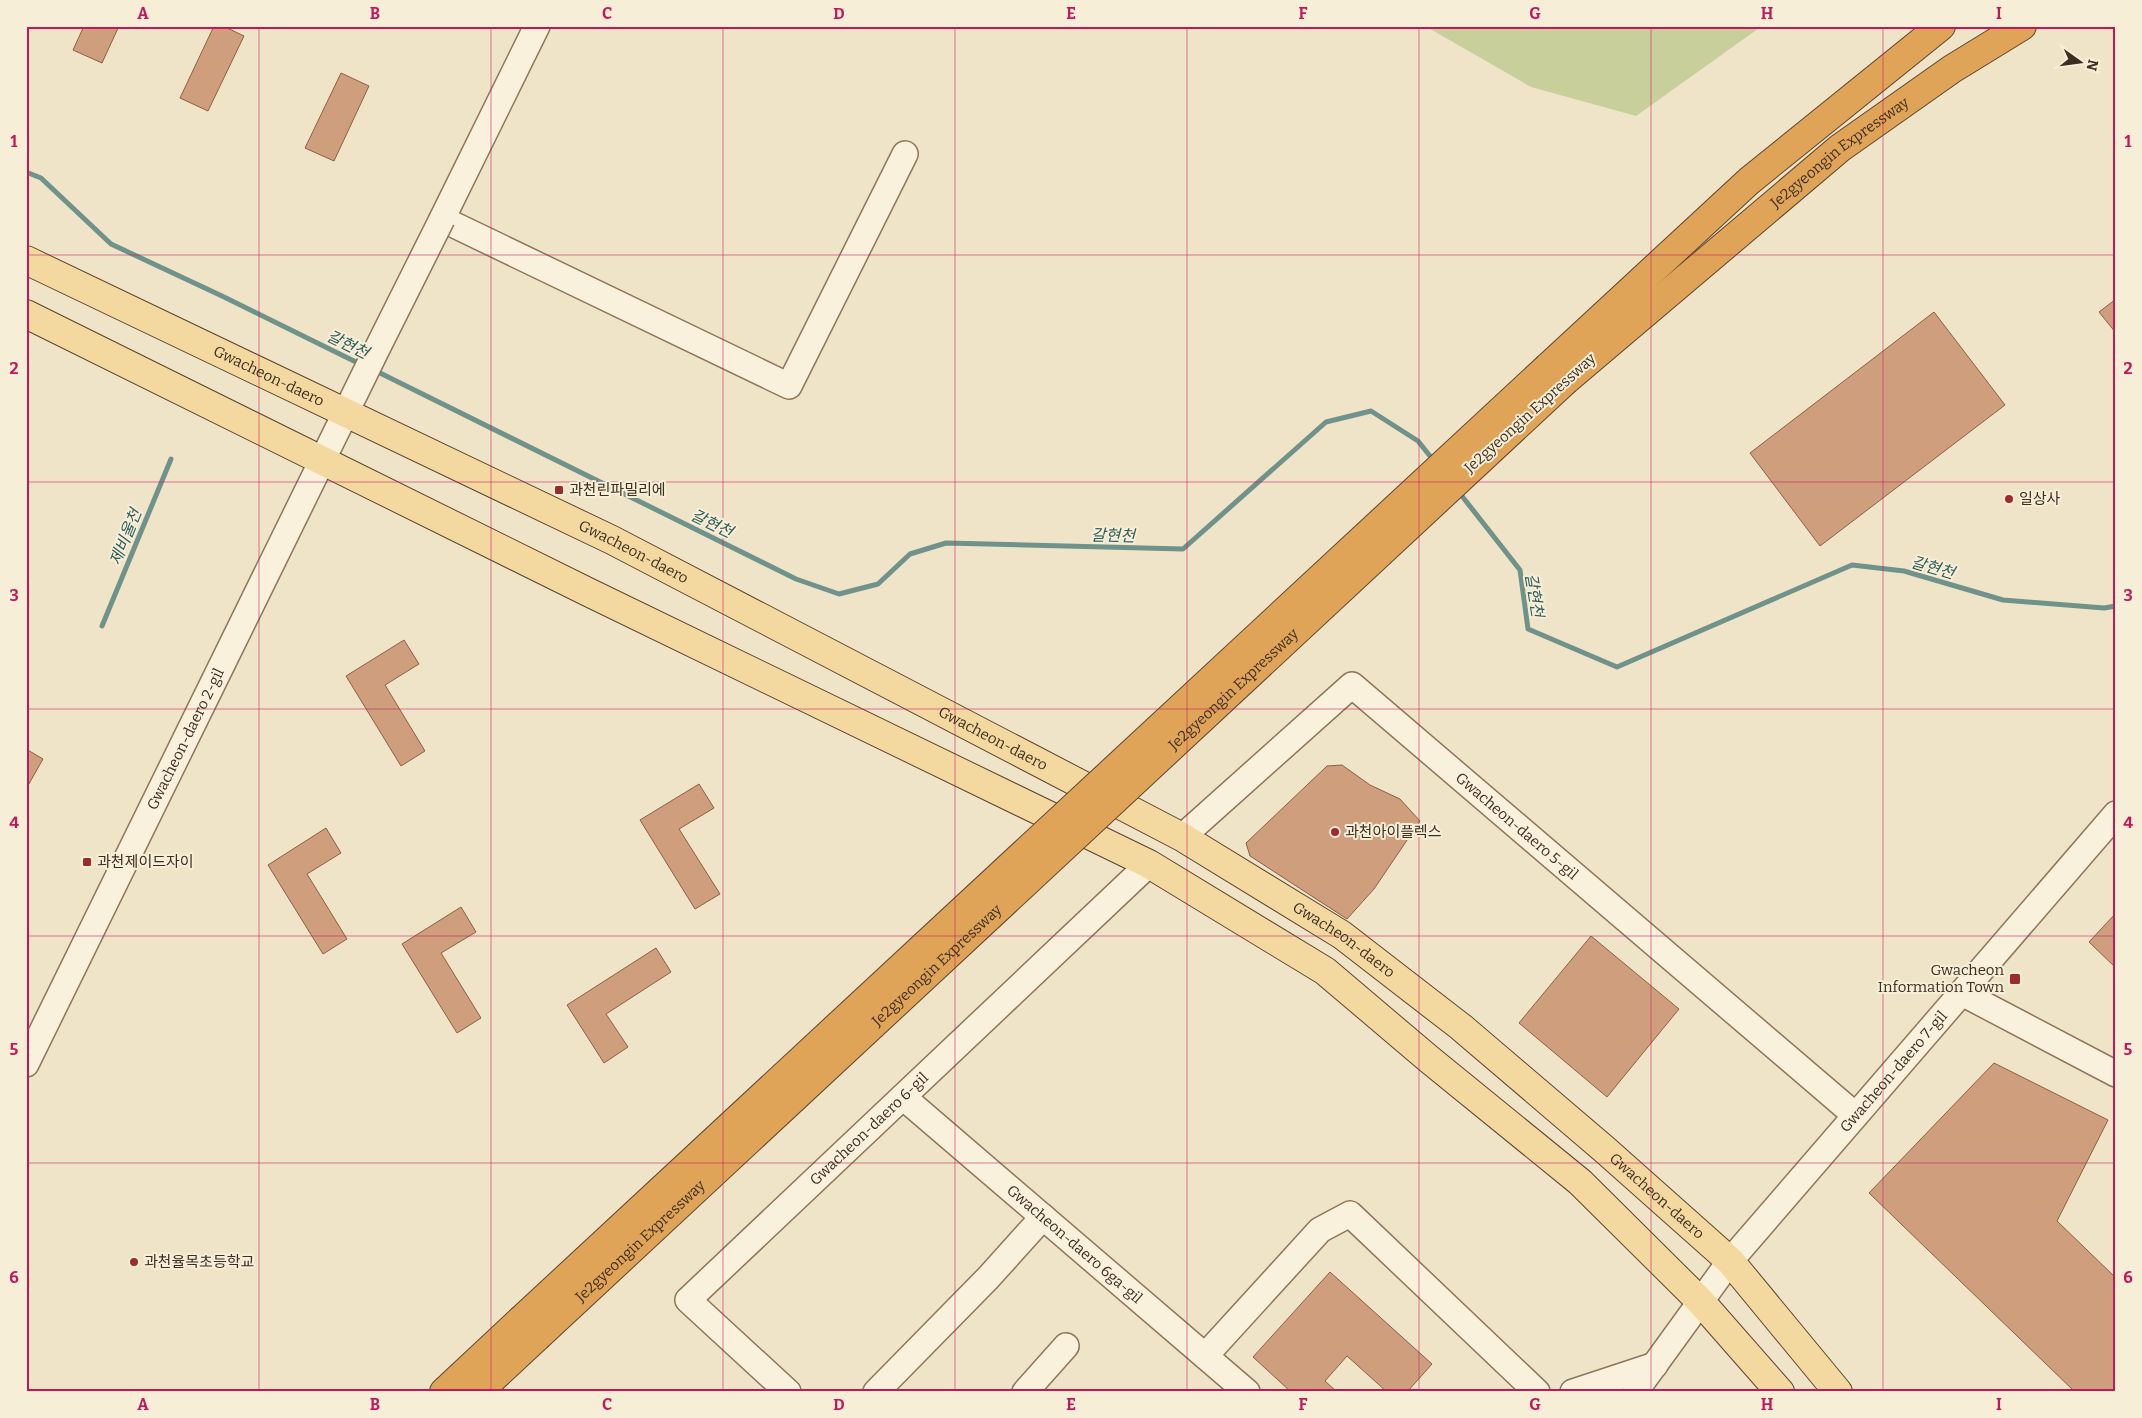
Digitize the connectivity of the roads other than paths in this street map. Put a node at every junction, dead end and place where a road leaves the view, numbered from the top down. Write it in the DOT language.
graph roads {
  1 [pos="537,26"];
  2 [pos="1941,26"];
  3 [pos="2022,26"];
  4 [pos="905,154"];
  5 [pos="442,219"];
  6 [pos="26,260"];
  7 [pos="26,314"];
  8 [pos="1557,373"];
  9 [pos="346,413"];
  10 [pos="322,460"];
  11 [pos="2116,814"];
  12 [pos="1182,837"];
  13 [pos="1149,864"];
  14 [pos="1962,993"];
  15 [pos="26,1064"];
  16 [pos="2116,1074"];
  17 [pos="903,1096"];
  18 [pos="1855,1115"];
  19 [pos="1042,1216"];
  20 [pos="1730,1261"];
  21 [pos="1701,1302"];
  22 [pos="529,1329"];
  23 [pos="1066,1346"];
  24 [pos="1205,1356"];
  25 [pos="1655,1365"];
  26 [pos="444,1392"];
  27 [pos="478,1392"];
  28 [pos="788,1392"];
  29 [pos="876,1392"];
  30 [pos="1025,1392"];
  31 [pos="1246,1392"];
  32 [pos="1537,1392"];
  33 [pos="1573,1392"];
  34 [pos="1636,1392"];
  35 [pos="1780,1392"];
  36 [pos="1838,1392"];
  1 -- 5 [label="street, Gwacheon-daero 2-gil"];
  2 -- 8 [label="highway, Je2gyeongin Expressway"];
  3 -- 8 [label="highway, Je2gyeongin Expressway"];
  4 -- 5 [label="street"];
  5 -- 9 [label="street, Gwacheon-daero 2-gil, bridge"];
  6 -- 9 [label="main road, Gwacheon-daero"];
  7 -- 10 [label="main road"];
  8 -- 22 [label="highway, Je2gyeongin Expressway, bridge"];
  9 -- 10 [label="street, Gwacheon-daero 2-gil"];
  9 -- 12 [label="main road, Gwacheon-daero"];
  10 -- 13 [label="main road"];
  10 -- 15 [label="street, Gwacheon-daero 2-gil"];
  11 -- 14 [label="street, Gwacheon-daero 7-gil"];
  12 -- 18 [label="street, Gwacheon-daero 5-gil"];
  12 -- 20 [label="main road, Gwacheon-daero"];
  13 -- 17 [label="street, Gwacheon-daero 6-gil"];
  13 -- 21 [label="main road"];
  14 -- 16 [label="street"];
  14 -- 18 [label="street, Gwacheon-daero 7-gil"];
  17 -- 19 [label="street, Gwacheon-daero 6ga-gil"];
  17 -- 28 [label="street, Gwacheon-daero 6-gil"];
  18 -- 20 [label="street, Gwacheon-daero 7-gil"];
  19 -- 24 [label="street, Gwacheon-daero 6ga-gil"];
  19 -- 29 [label="street"];
  20 -- 21 [label="street, Gwacheon-daero 7-gil"];
  20 -- 36 [label="main road, Gwacheon-daero"];
  21 -- 25 [label="street, Gwacheon-daero 7-gil"];
  21 -- 35 [label="main road"];
  22 -- 26 [label="highway, Je2gyeongin Expressway"];
  22 -- 27 [label="highway, Je2gyeongin Expressway"];
  23 -- 30 [label="street"];
  24 -- 31 [label="street, Gwacheon-daero 6ga-gil"];
  24 -- 32 [label="street"];
  25 -- 33 [label="street"];
  25 -- 34 [label="street, Gwacheon-daero 7-gil"];
}
